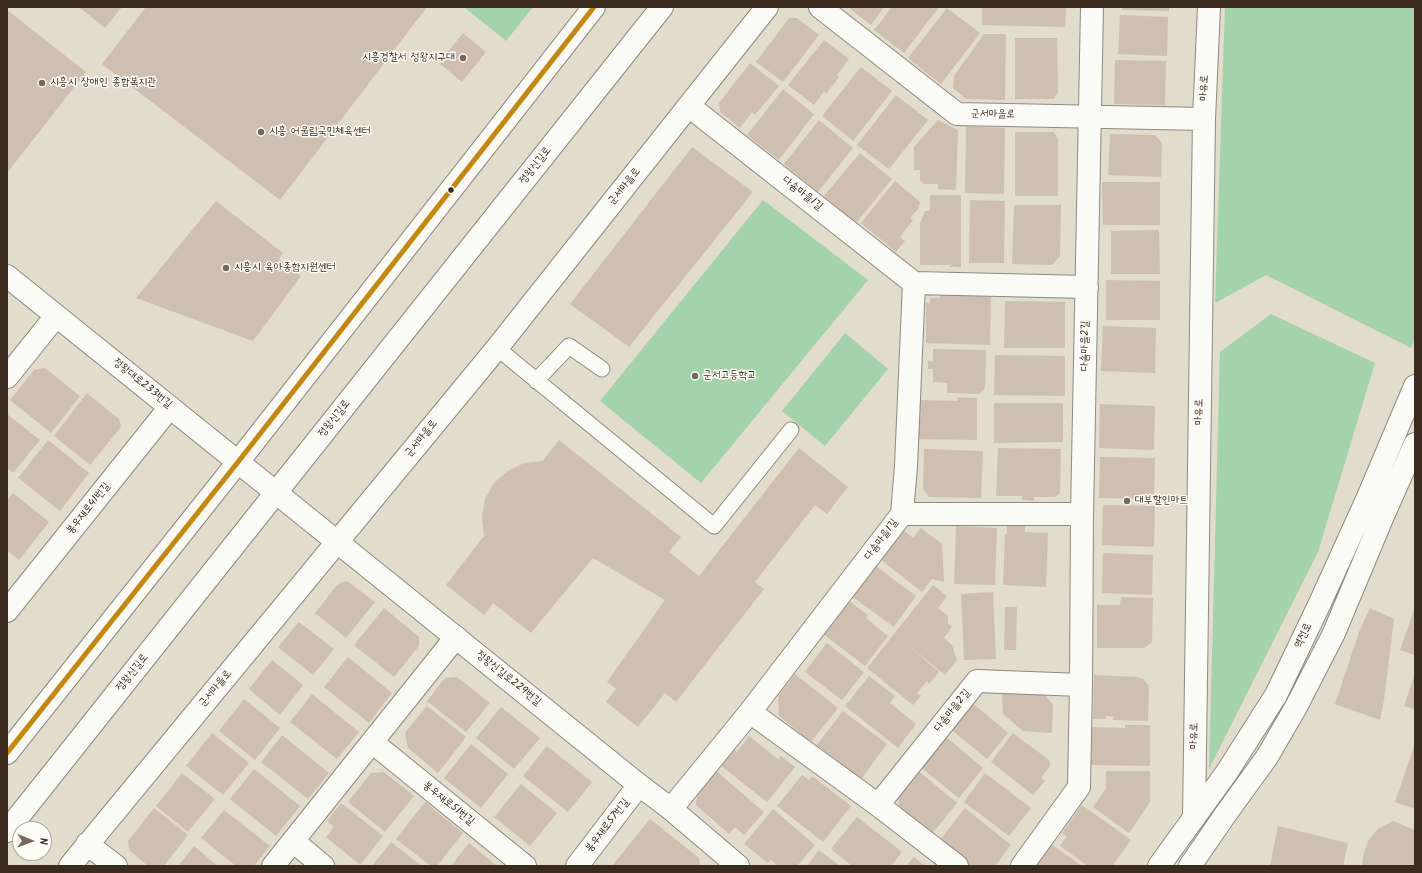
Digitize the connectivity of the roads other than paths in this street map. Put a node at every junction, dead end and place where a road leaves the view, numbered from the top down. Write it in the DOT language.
graph roads {
  1 [pos="594,7"];
  2 [pos="662,7"];
  3 [pos="767,7"];
  4 [pos="820,7"];
  5 [pos="1092,7"];
  6 [pos="1209,7"];
  7 [pos="689,106"];
  8 [pos="1090,117"];
  9 [pos="1204,119"];
  10 [pos="7,276"];
  11 [pos="914,283"];
  12 [pos="1087,287"];
  13 [pos="56,316"];
  14 [pos="497,348"];
  15 [pos="602,369"];
  16 [pos="7,377"];
  17 [pos="536,381"];
  18 [pos="1415,386"];
  19 [pos="170,407"];
  20 [pos="791,430"];
  21 [pos="1415,444"];
  22 [pos="238,462"];
  23 [pos="276,492"];
  24 [pos="902,514"];
  25 [pos="1082,514"];
  26 [pos="337,542"];
  27 [pos="7,611"];
  28 [pos="456,637"];
  29 [pos="1081,685"];
  30 [pos="750,712"];
  31 [pos="372,742"];
  32 [pos="7,753"];
  33 [pos="639,785"];
  34 [pos="878,805"];
  35 [pos="671,809"];
  36 [pos="1194,818"];
  37 [pos="7,831"];
  38 [pos="293,840"];
  39 [pos="88,844"];
  40 [pos="70,866"];
  41 [pos="116,866"];
  42 [pos="272,866"];
  43 [pos="323,866"];
  44 [pos="525,866"];
  45 [pos="577,866"];
  46 [pos="738,866"];
  47 [pos="957,866"];
  48 [pos="1022,866"];
  49 [pos="1159,866"];
  50 [pos="1190,866"];
  1 -- 22 [label="street"];
  2 -- 23 [label="street, 정왕신길로"];
  3 -- 7 [label="street, 군서마을로"];
  4 -- 8 [label="street, 군서마을로"];
  5 -- 8 [label="street, 다솜마을2길"];
  6 -- 9 [label="street, 마유로"];
  7 -- 11 [label="street, 다솜마을1길"];
  7 -- 14 [label="street, 군서마을로"];
  8 -- 9 [label="street, 군서마을로"];
  8 -- 12 [label="street, 다솜마을2길"];
  9 -- 36 [label="street, 마유로"];
  10 -- 13 [label="street, 정왕대로233번길"];
  11 -- 12 [label="street"];
  11 -- 24 [label="street, 다솜마을1길"];
  12 -- 25 [label="street, 다솜마을2길"];
  13 -- 16 [label="street"];
  13 -- 19 [label="street, 정왕대로233번길"];
  14 -- 17 [label="lane"];
  14 -- 26 [label="street, 군서마을로"];
  15 -- 17 [label="lane"];
  17 -- 20 [label="lane"];
  18 -- 36 [label="street, 역전로"];
  19 -- 22 [label="street, 정왕대로233번길"];
  19 -- 27 [label="street, 봉우재로41번길"];
  21 -- 50 [label="street"];
  22 -- 23 [label="street, 정왕대로233번길"];
  22 -- 32 [label="street"];
  23 -- 26 [label="street, 정왕신길로229번길"];
  23 -- 37 [label="street, 정왕신길로"];
  24 -- 25 [label="street"];
  24 -- 30 [label="street, 다솜마을1길"];
  25 -- 29 [label="street, 다솜마을2길"];
  26 -- 28 [label="street, 정왕신길로229번길"];
  26 -- 39 [label="street, 군서마을로"];
  28 -- 31 [label="street"];
  28 -- 33 [label="street, 정왕신길로229번길"];
  29 -- 34 [label="street, 다솜마을2길"];
  29 -- 48 [label="street, 다솜마을2길"];
  30 -- 34 [label="street"];
  30 -- 35 [label="street, 다솜마을1길"];
  31 -- 38 [label="street"];
  31 -- 44 [label="street, 봉우재로51번길"];
  33 -- 35 [label="street, 정왕신길로229번길"];
  33 -- 45 [label="street, 봉우재로57번길"];
  34 -- 47 [label="street"];
  35 -- 46 [label="street, 정왕신길로229번길"];
  36 -- 49 [label="street, 역전로"];
  38 -- 42 [label="street"];
  38 -- 43 [label="street"];
  39 -- 40 [label="street, 군서마을로"];
  39 -- 41 [label="street"];
}
